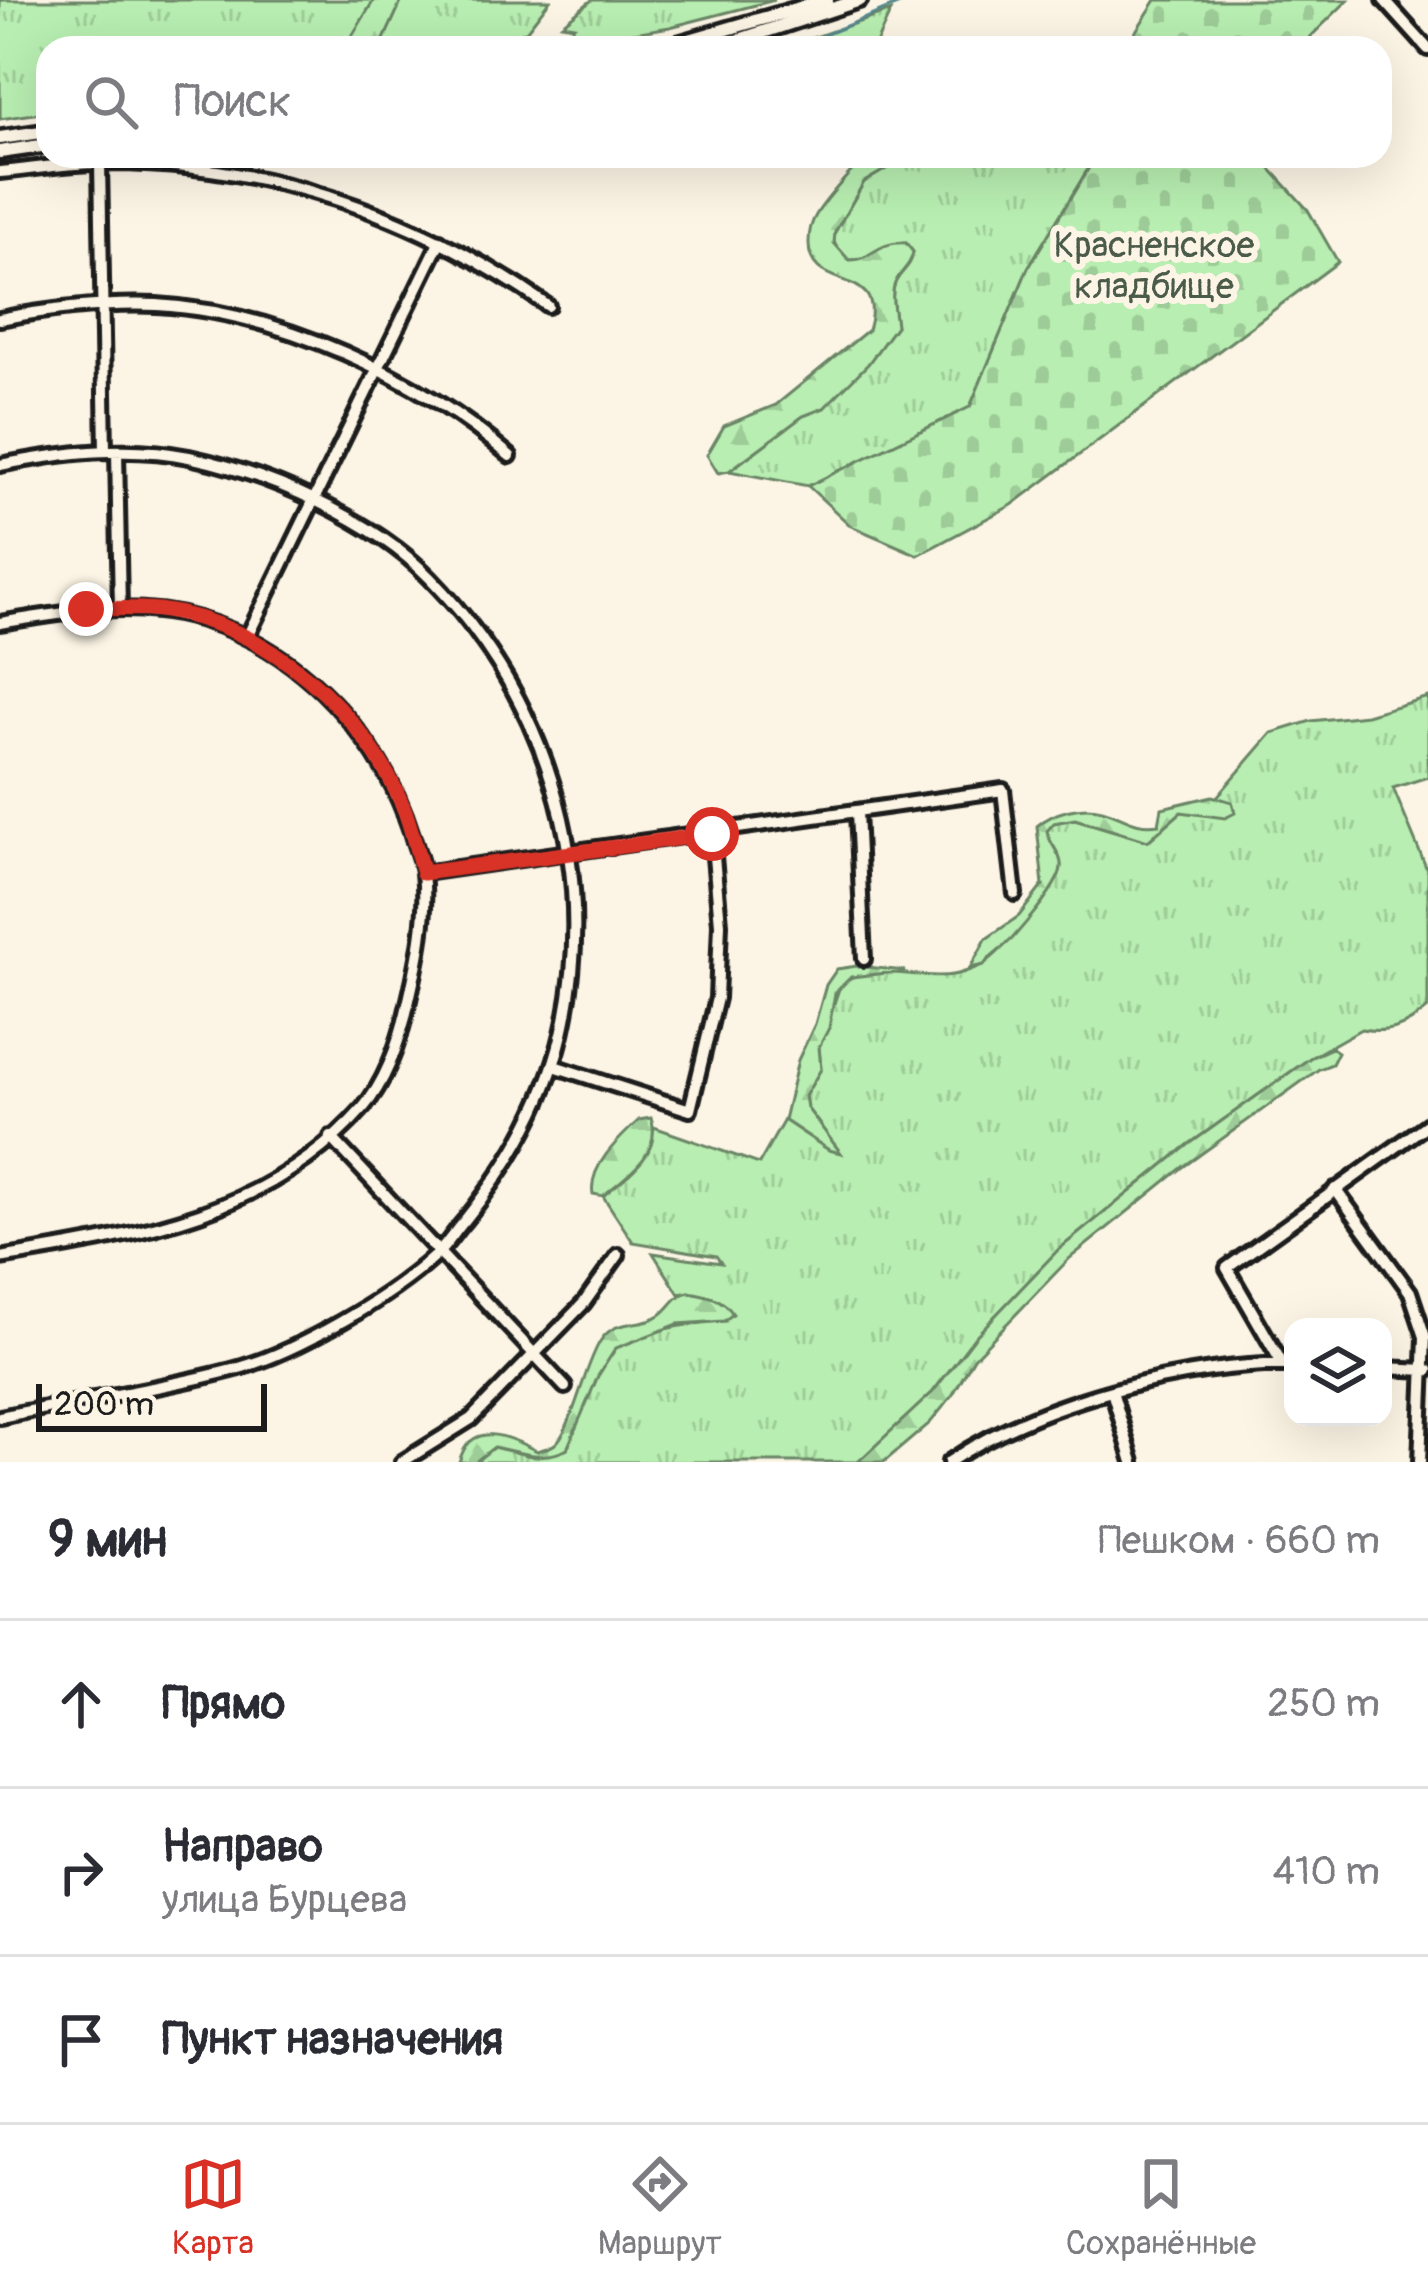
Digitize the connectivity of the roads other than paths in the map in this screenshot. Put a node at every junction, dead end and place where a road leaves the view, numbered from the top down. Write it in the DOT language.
graph roads {
  1 [pos="826,0"];
  2 [pos="860,0"];
  3 [pos="1384,0"];
  4 [pos="703,36"];
  5 [pos="751,36"];
  6 [pos="1428,49"];
  7 [pos="36,133"];
  8 [pos="0,138"];
  9 [pos="36,147"];
  10 [pos="0,152"];
  11 [pos="44,168"];
  12 [pos="100,168"];
  13 [pos="185,168"];
  14 [pos="0,172"];
  15 [pos="440,241"];
  16 [pos="101,306"];
  17 [pos="548,306"];
  18 [pos="0,319"];
  19 [pos="380,370"];
  20 [pos="111,451"];
  21 [pos="509,456"];
  22 [pos="0,465"];
  23 [pos="315,499"];
  24 [pos="120,609"];
  25 [pos="0,623"];
  26 [pos="247,637"];
  27 [pos="856,812"];
  28 [pos="712,834"];
  29 [pos="570,854"];
  30 [pos="423,873"];
  31 [pos="1015,894"];
  32 [pos="864,958"];
  33 [pos="554,1066"];
  34 [pos="1428,1124"];
  35 [pos="331,1138"];
  36 [pos="1335,1189"];
  37 [pos="437,1255"];
  38 [pos="618,1256"];
  39 [pos="0,1258"];
  40 [pos="535,1357"];
  41 [pos="1284,1359"];
  42 [pos="1284,1365"];
  43 [pos="1392,1368"];
  44 [pos="1427,1370"];
  45 [pos="565,1387"];
  46 [pos="1112,1391"];
  47 [pos="0,1417"];
  48 [pos="402,1462"];
  49 [pos="949,1462"];
  50 [pos="1133,1462"];
  51 [pos="1420,1462"];
  1 -- 4 [label="main road"];
  2 -- 5 [label="main road"];
  3 -- 6 [label="street"];
  7 -- 8 [label="main road"];
  9 -- 10 [label="main road"];
  11 -- 14 [label="street"];
  12 -- 16 [label="street"];
  13 -- 15 [label="street"];
  15 -- 17 [label="street"];
  15 -- 19 [label="street"];
  16 -- 18 [label="street"];
  16 -- 19 [label="street"];
  16 -- 20 [label="street"];
  19 -- 21 [label="street"];
  19 -- 23 [label="street"];
  20 -- 22 [label="street"];
  20 -- 23 [label="street"];
  20 -- 24 [label="street"];
  23 -- 26 [label="street"];
  23 -- 29 [label="street"];
  24 -- 25 [label="street"];
  24 -- 26 [label="street"];
  26 -- 30 [label="street"];
  27 -- 28 [label="street"];
  27 -- 31 [label="street"];
  27 -- 32 [label="street"];
  28 -- 29 [label="street"];
  28 -- 33 [label="street"];
  29 -- 30 [label="street"];
  29 -- 33 [label="street"];
  30 -- 35 [label="street"];
  33 -- 37 [label="street"];
  34 -- 36 [label="street"];
  35 -- 37 [label="street"];
  35 -- 39 [label="street"];
  36 -- 41 [label="street"];
  36 -- 44 [label="street"];
  37 -- 40 [label="street"];
  37 -- 47 [label="street"];
  38 -- 40 [label="street"];
  40 -- 45 [label="street"];
  40 -- 48 [label="street"];
  42 -- 46 [label="street"];
  43 -- 44 [label="street"];
  44 -- 51 [label="street"];
  46 -- 49 [label="street"];
  46 -- 50 [label="street"];
}
